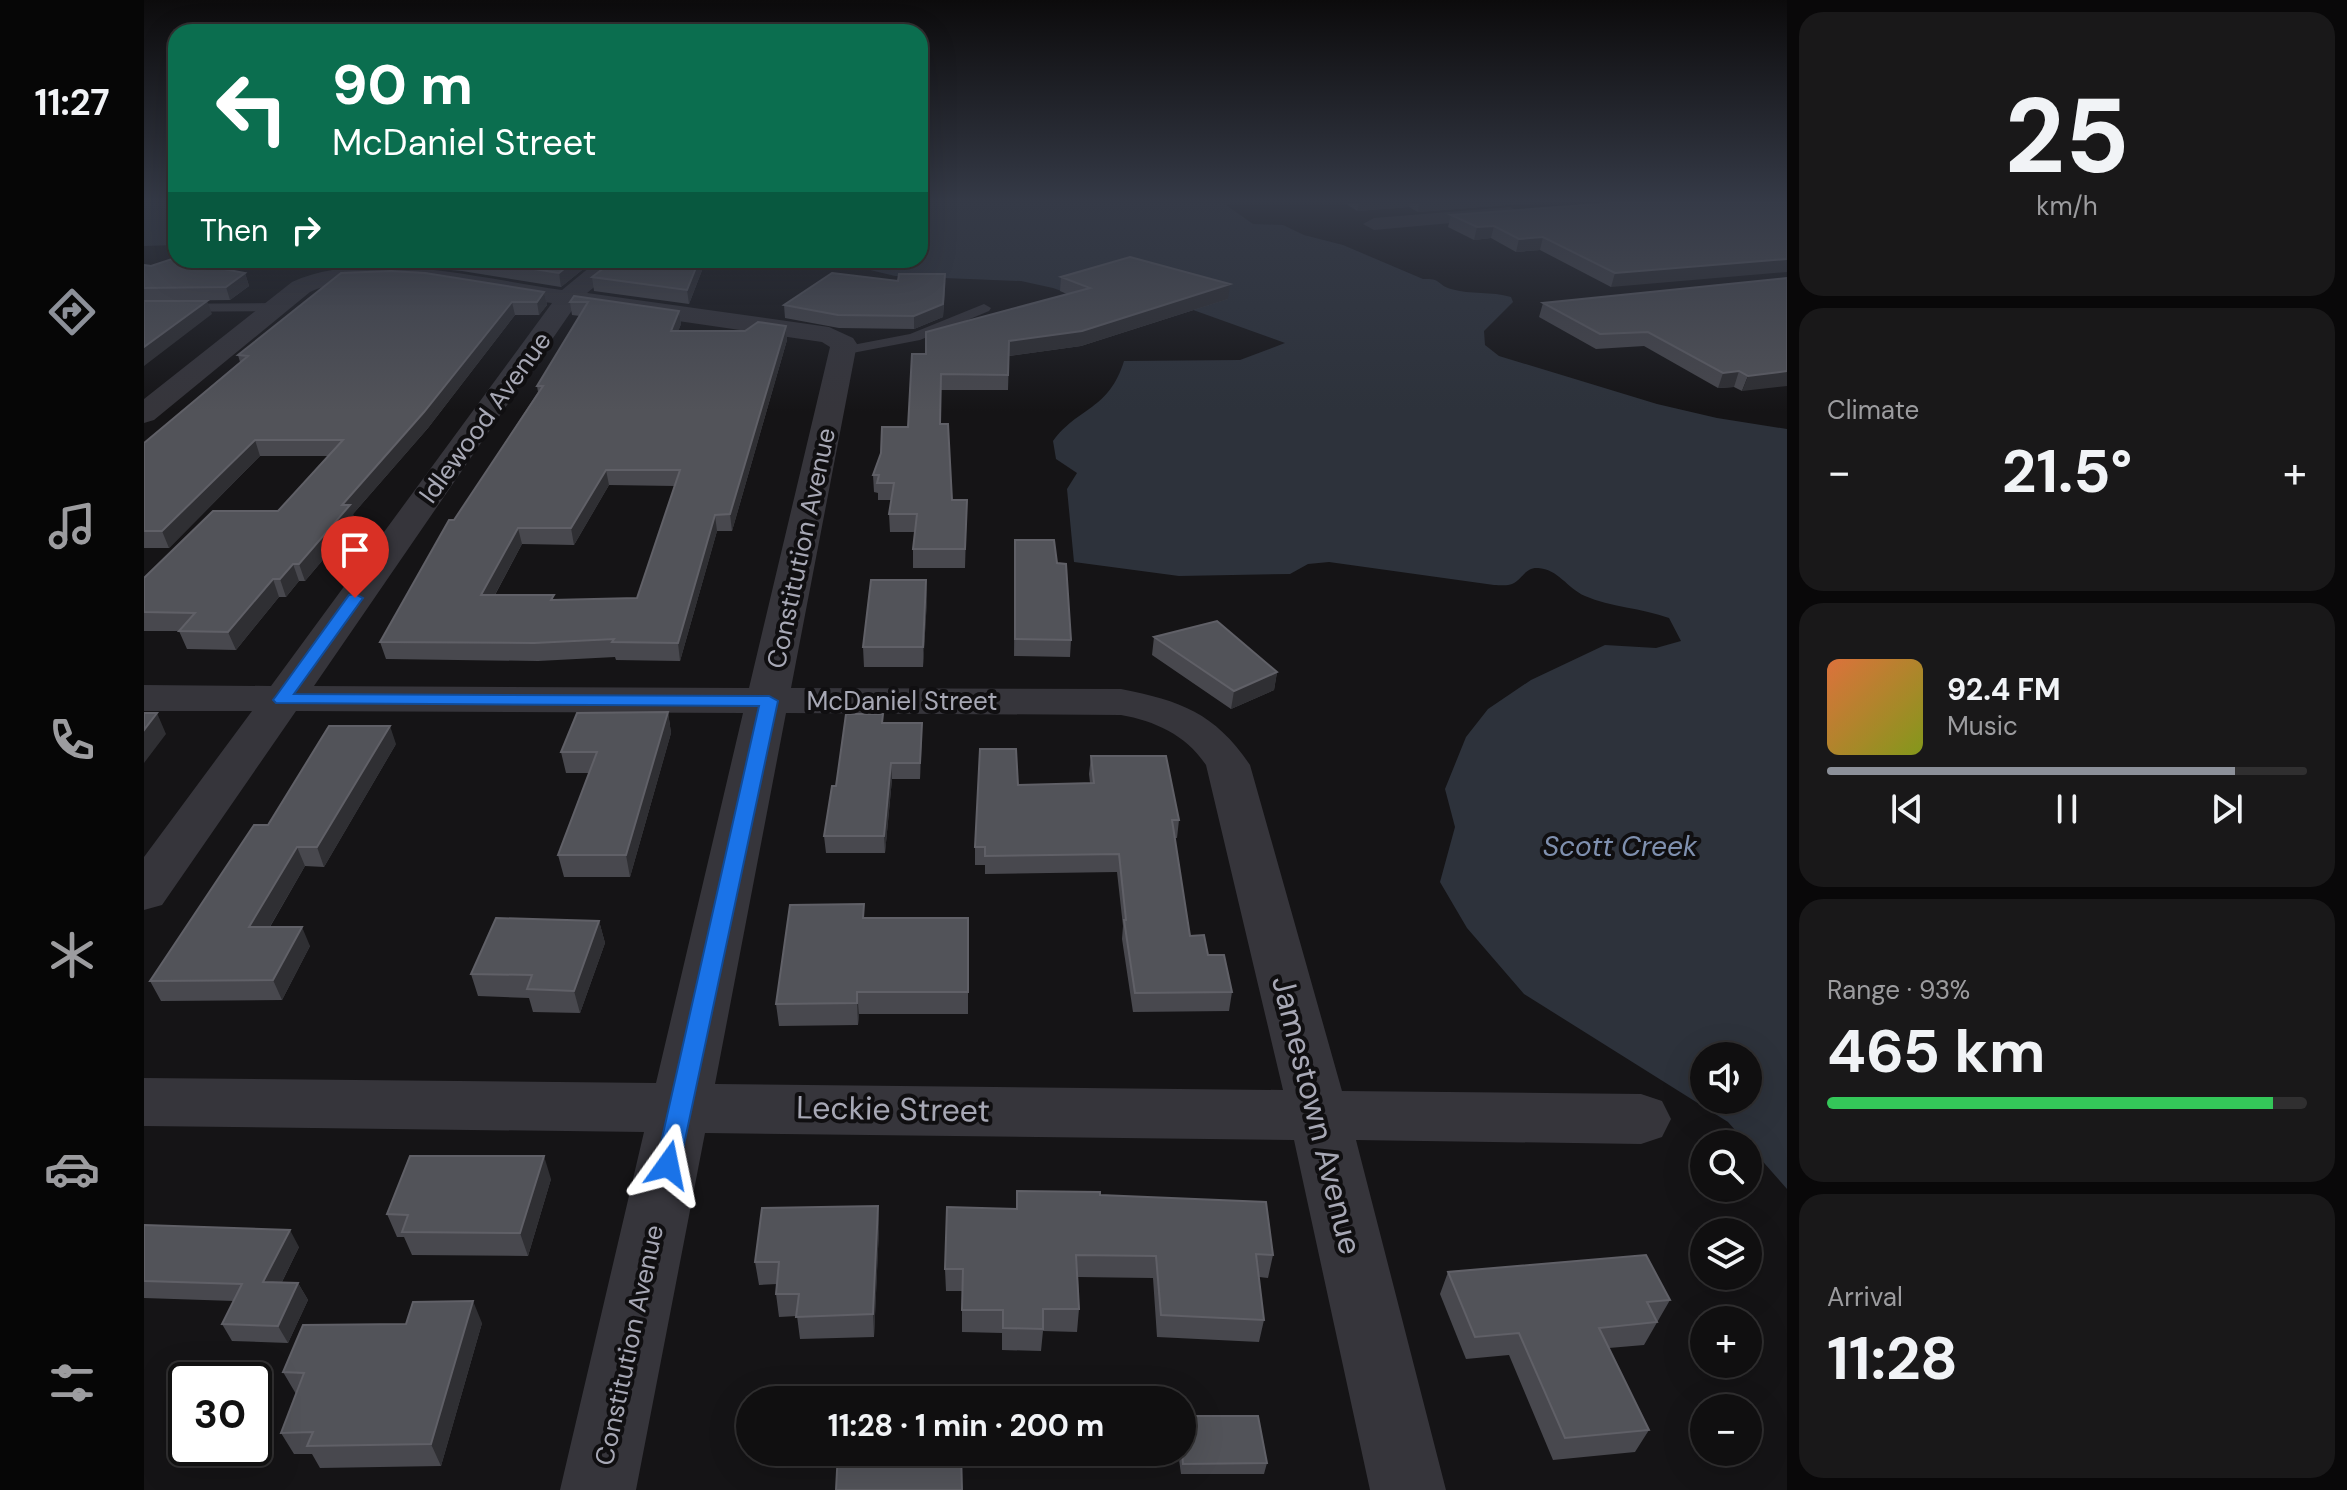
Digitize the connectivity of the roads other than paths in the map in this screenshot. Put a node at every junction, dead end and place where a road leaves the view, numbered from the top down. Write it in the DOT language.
graph roads {
  1 [pos="358,273"];
  2 [pos="380,273"];
  3 [pos="598,273"];
  4 [pos="567,298"];
  5 [pos="284,300"];
  6 [pos="144,308"];
  7 [pos="984,308"];
  8 [pos="842,351"];
  9 [pos="144,414"];
  10 [pos="144,698"];
  11 [pos="282,700"];
  12 [pos="769,701"];
  13 [pos="1216,744"];
  14 [pos="144,893"];
  15 [pos="144,1102"];
  16 [pos="681,1106"];
  17 [pos="1319,1115"];
  18 [pos="1641,1119"];
  19 [pos="598,1490"];
  20 [pos="1408,1490"];
  1 -- 5 [label="street"];
  2 -- 4 [label="street"];
  3 -- 4 [label="street, Idlewood Avenue"];
  4 -- 8 [label="street"];
  4 -- 11 [label="street, Idlewood Avenue"];
  5 -- 6 [label="lane"];
  5 -- 9 [label="street"];
  7 -- 8 [label="lane"];
  8 -- 12 [label="street, Constitution Avenue"];
  10 -- 11 [label="street, McDaniel Street"];
  11 -- 12 [label="street, McDaniel Street"];
  11 -- 14 [label="street, Idlewood Avenue"];
  12 -- 13 [label="street, McDaniel Street"];
  12 -- 16 [label="street, Constitution Avenue"];
  13 -- 17 [label="street, Jamestown Avenue"];
  15 -- 16 [label="street, Leckie Street"];
  16 -- 17 [label="street, Leckie Street"];
  16 -- 19 [label="street, Constitution Avenue"];
  17 -- 18 [label="street, Leckie Street"];
  17 -- 20 [label="street, Jamestown Avenue"];
}
